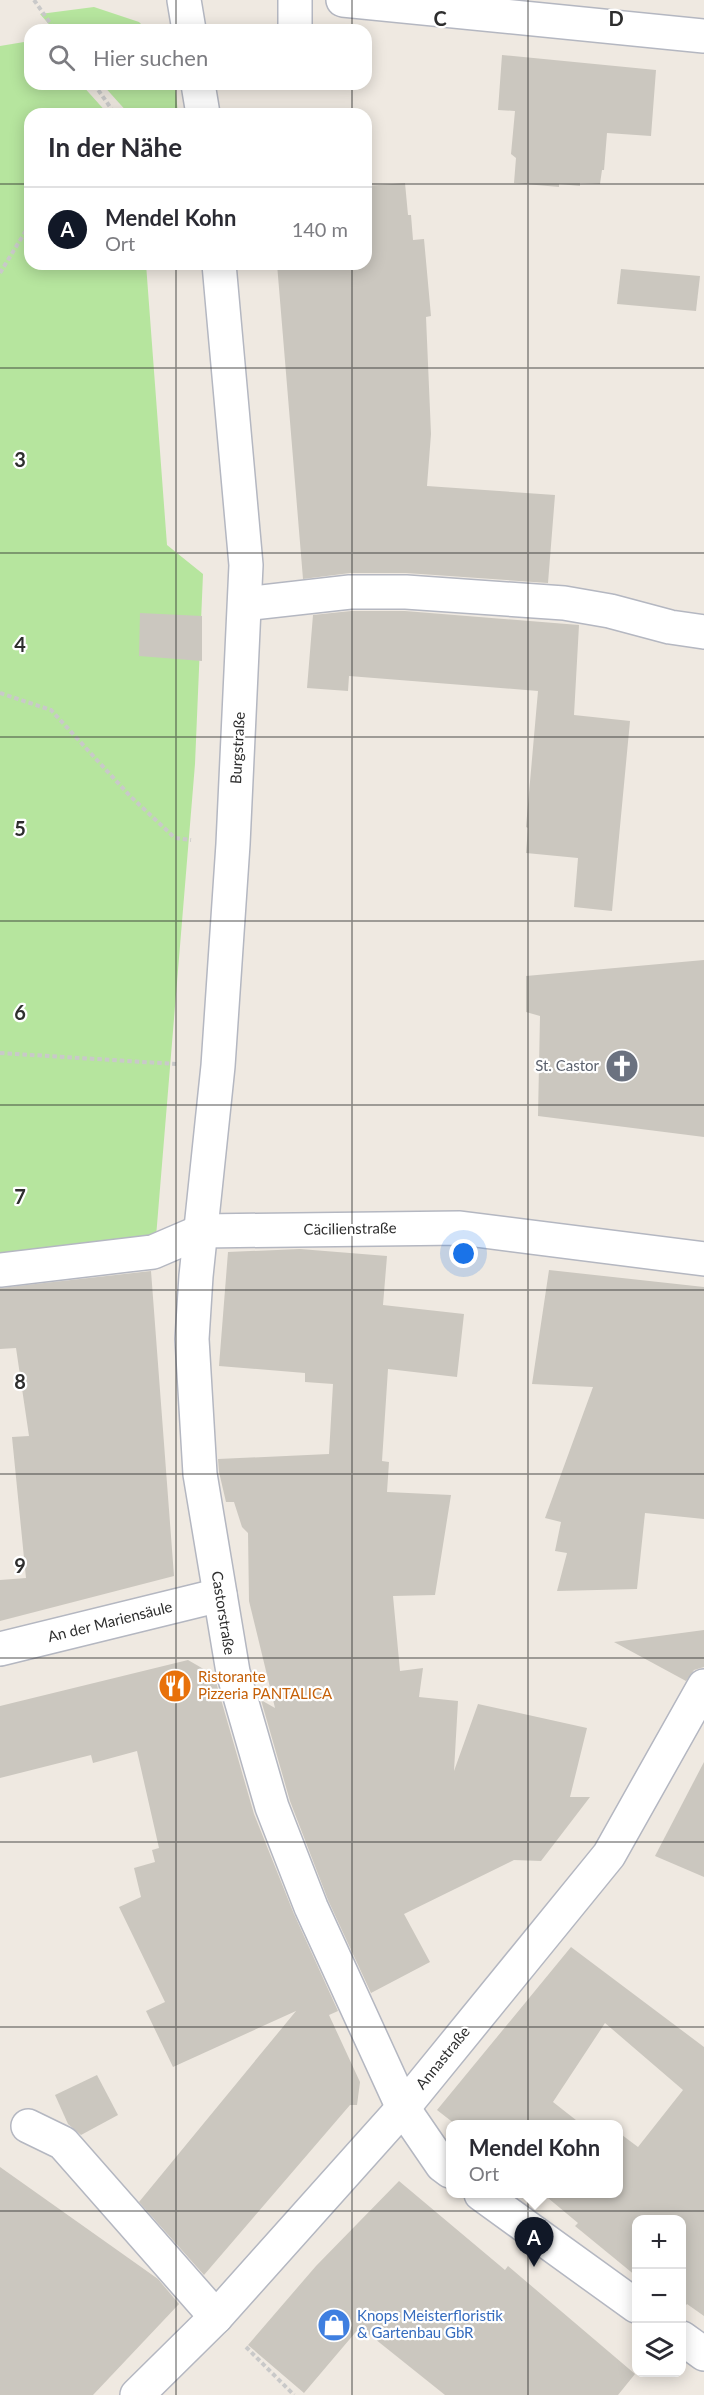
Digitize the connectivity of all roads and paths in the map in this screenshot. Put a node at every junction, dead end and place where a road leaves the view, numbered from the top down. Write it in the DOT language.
graph roads {
  1 [pos="34,0"];
  2 [pos="184,0"];
  3 [pos="295,0"];
  4 [pos="343,0"];
  5 [pos="51,24"];
  6 [pos="188,24"];
  7 [pos="295,24"];
  8 [pos="704,36"];
  9 [pos="98,90"];
  10 [pos="199,90"];
  11 [pos="111,108"];
  12 [pos="202,108"];
  13 [pos="24,234"];
  14 [pos="220,270"];
  15 [pos="0,273"];
  16 [pos="244,604"];
  17 [pos="704,632"];
  18 [pos="0,693"];
  19 [pos="233,844"];
  20 [pos="0,1053"];
  21 [pos="218,1066"];
  22 [pos="201,1231"];
  23 [pos="704,1260"];
  24 [pos="0,1270"];
  25 [pos="220,1595"];
  26 [pos="0,1649"];
  27 [pos="704,1686"];
  28 [pos="403,2108"];
  29 [pos="28,2126"];
  30 [pos="446,2168"];
  31 [pos="488,2198"];
  32 [pos="632,2303"];
  33 [pos="216,2317"];
  34 [pos="686,2341"];
  35 [pos="704,2354"];
  36 [pos="137,2395"];
  37 [pos="294,2395"];
  1 -- 5 [label="path"];
  2 -- 6 [label="street"];
  3 -- 7 [label="street"];
  4 -- 8 [label="street"];
  9 -- 11 [label="path"];
  10 -- 12 [label="street"];
  13 -- 15 [label="path"];
  14 -- 16 [label="street, Burgstraße"];
  16 -- 17 [label="street"];
  16 -- 19 [label="street, Burgstraße"];
  18 -- 19 [label="path"];
  19 -- 21 [label="street, Burgstraße"];
  20 -- 21 [label="path"];
  21 -- 22 [label="street, Burgstraße"];
  22 -- 23 [label="street, Cäcilienstraße"];
  22 -- 24 [label="street, Cäcilienstraße"];
  22 -- 25 [label="street, Castorstraße"];
  25 -- 26 [label="street, An der Mariensäule"];
  25 -- 28 [label="street, Castorstraße"];
  27 -- 28 [label="street, Annastraße"];
  28 -- 30 [label="street, Castorstraße"];
  28 -- 33 [label="street, Annastraße"];
  29 -- 33 [label="street"];
  31 -- 32 [label="street"];
  33 -- 36 [label="street, Annastraße"];
  33 -- 37 [label="path"];
  34 -- 35 [label="street"];
}
